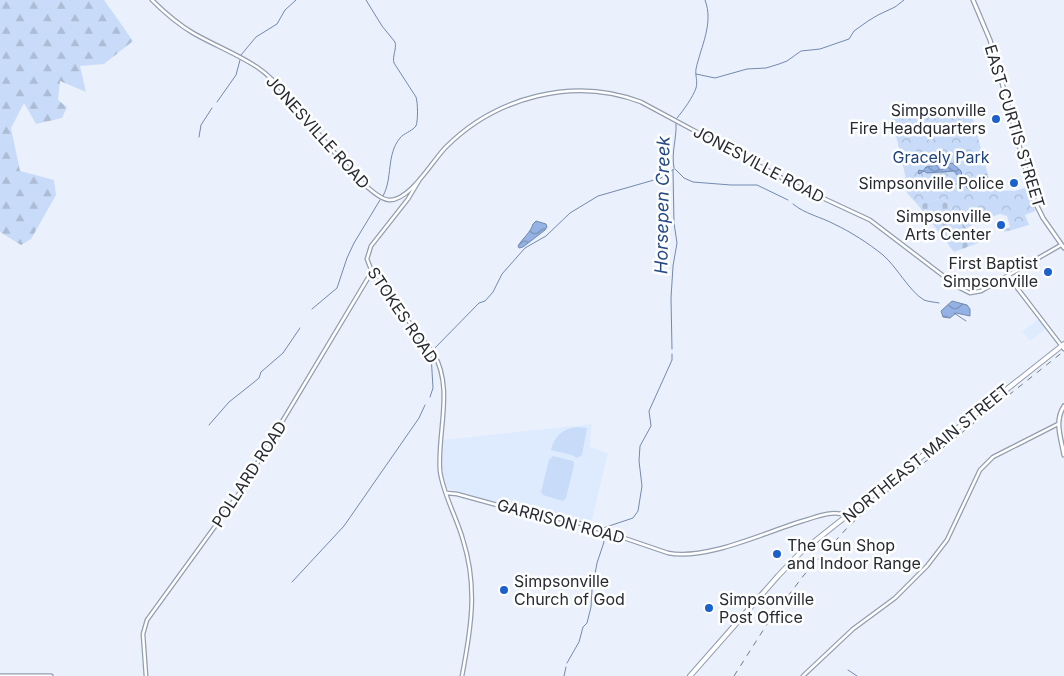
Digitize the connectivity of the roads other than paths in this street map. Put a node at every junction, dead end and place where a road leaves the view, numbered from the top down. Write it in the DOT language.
graph roads {
  1 [pos="152,0"];
  2 [pos="973,0"];
  3 [pos="422,175"];
  4 [pos="408,191"];
  5 [pos="412,194"];
  6 [pos="1061,244"];
  7 [pos="1064,248"];
  8 [pos="371,273"];
  9 [pos="1008,276"];
  10 [pos="1063,346"];
  11 [pos="1064,406"];
  12 [pos="1058,424"];
  13 [pos="1064,455"];
  14 [pos="447,493"];
  15 [pos="847,516"];
  16 [pos="0,676"];
  17 [pos="51,676"];
  18 [pos="146,676"];
  19 [pos="462,676"];
  20 [pos="690,676"];
  21 [pos="803,676"];
  1 -- 4 [label="street, JONESVILLE ROAD"];
  2 -- 6 [label="main road, EAST CURTIS STREET"];
  3 -- 4 [label="street, JONESVILLE ROAD"];
  3 -- 5 [label="street, STOKES ROAD"];
  3 -- 9 [label="street, JONESVILLE ROAD"];
  4 -- 5 [label="street"];
  5 -- 8 [label="street, STOKES ROAD"];
  6 -- 7 [label="main road, EAST CURTIS STREET"];
  6 -- 9 [label="street, JONESVILLE ROAD"];
  8 -- 14 [label="street, STOKES ROAD"];
  8 -- 18 [label="street, POLLARD ROAD"];
  9 -- 10 [label="street"];
  10 -- 15 [label="main road, NORTHEAST MAIN STREET"];
  11 -- 12 [label="main road"];
  12 -- 13 [label="main road"];
  12 -- 21 [label="street"];
  14 -- 15 [label="street, GARRISON ROAD"];
  14 -- 19 [label="street, STOKES ROAD"];
  15 -- 20 [label="main road, NORTHEAST MAIN STREET"];
  16 -- 17 [label="main road"];
}
